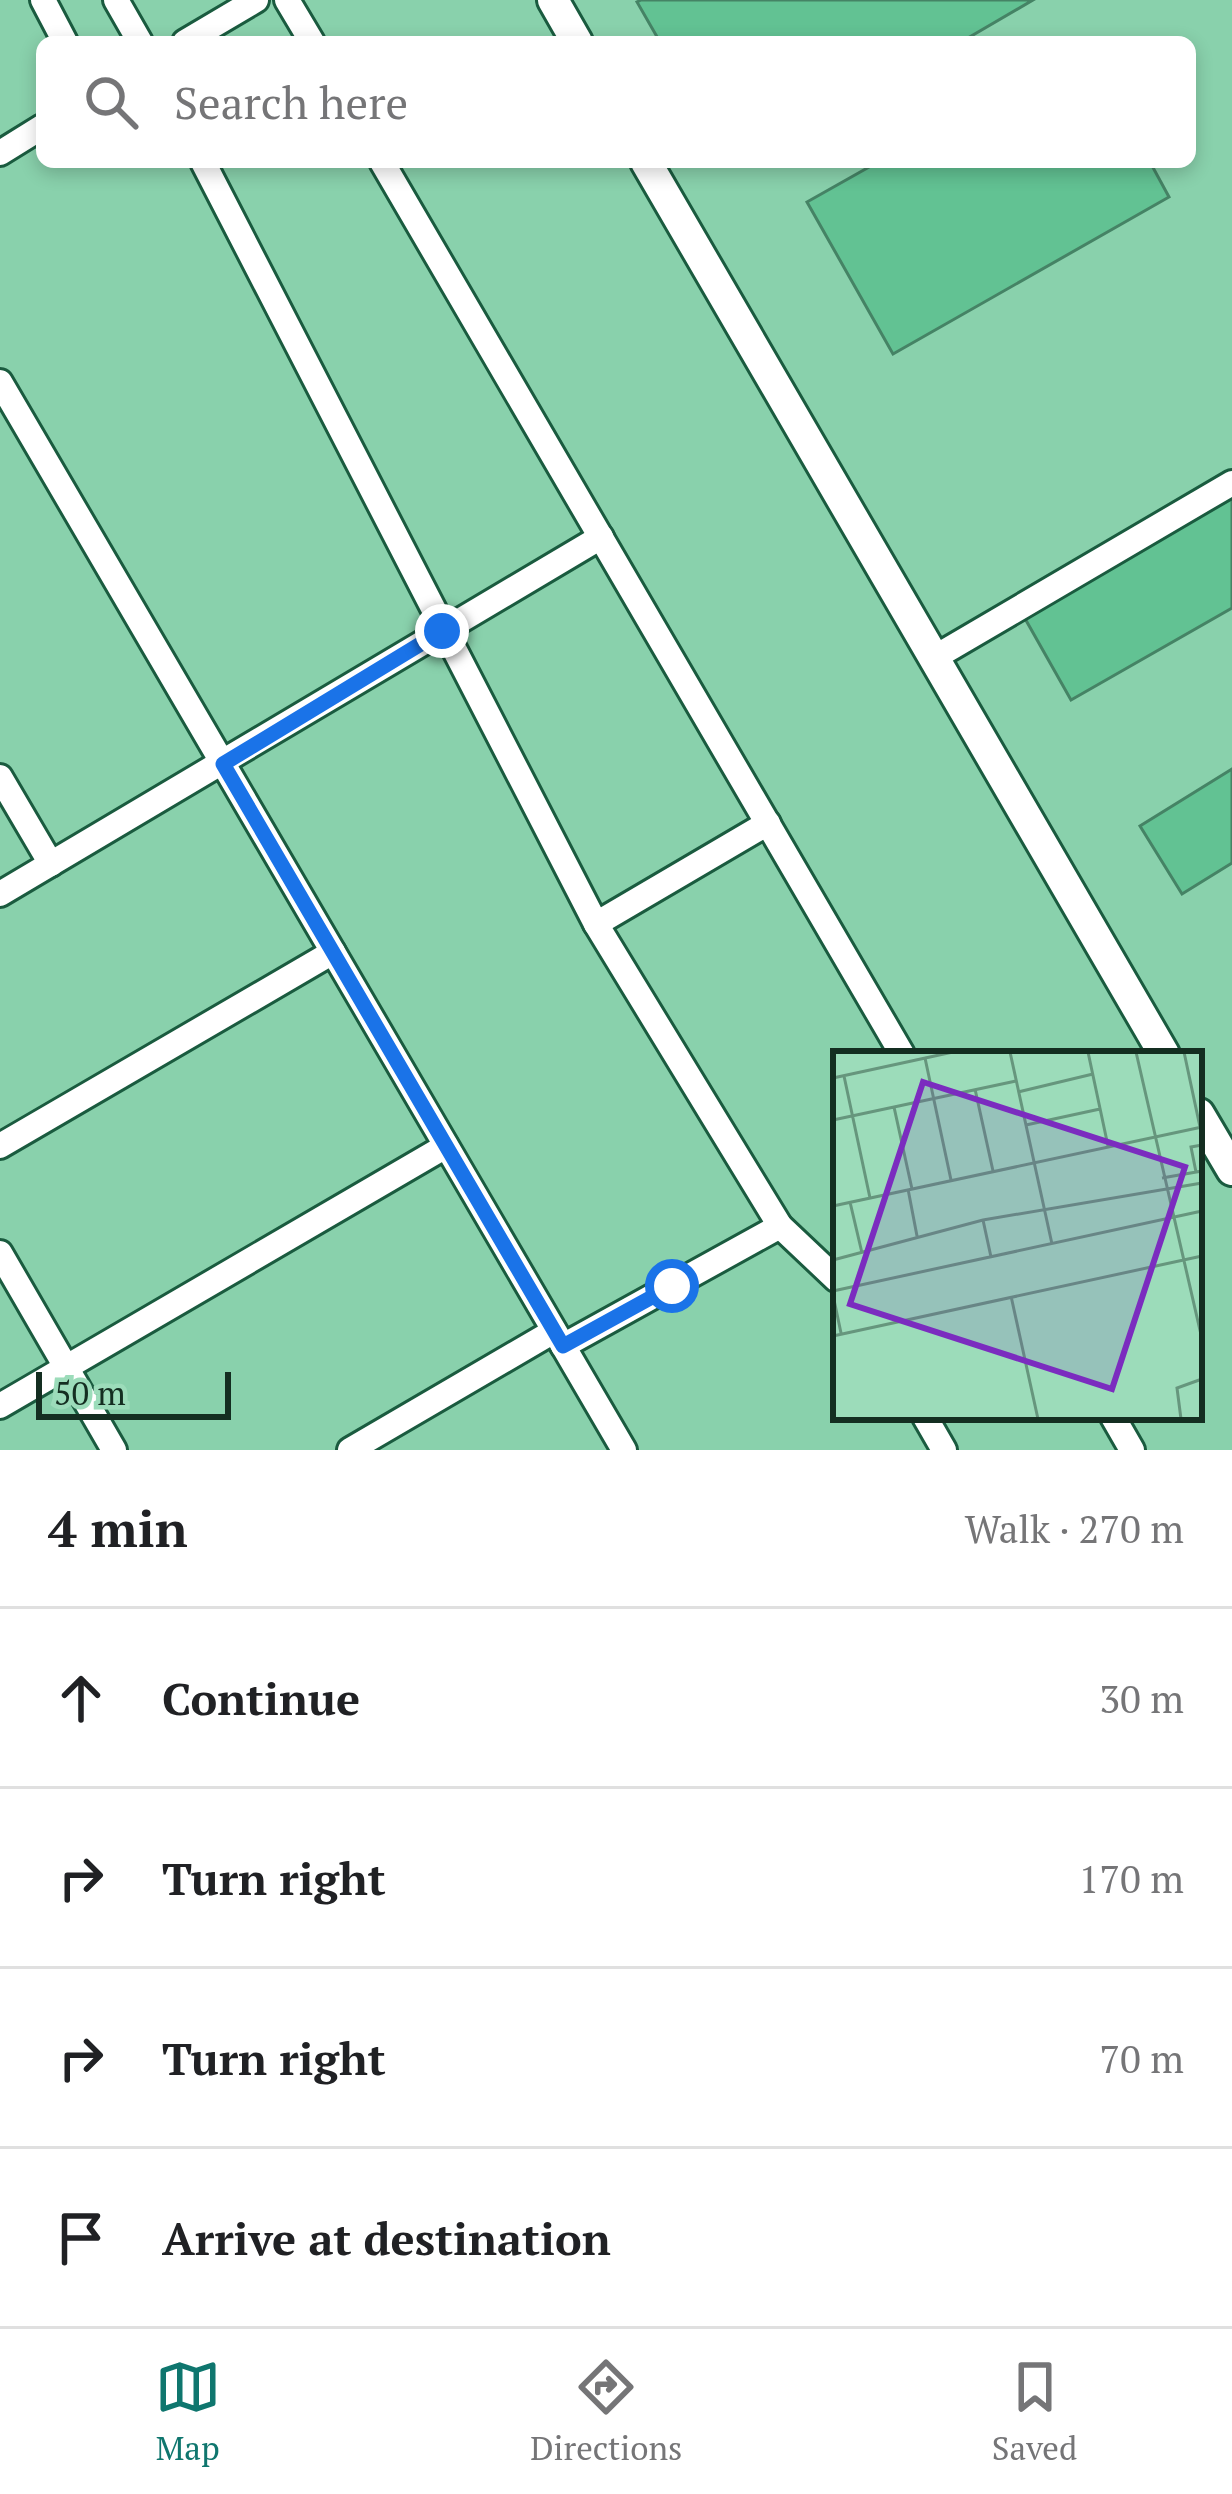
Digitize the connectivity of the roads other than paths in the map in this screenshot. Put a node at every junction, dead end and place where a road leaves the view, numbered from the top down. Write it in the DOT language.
graph roads {
  1 [pos="43,0"];
  2 [pos="116,0"];
  3 [pos="256,0"];
  4 [pos="287,0"];
  5 [pos="553,0"];
  6 [pos="62,36"];
  7 [pos="137,36"];
  8 [pos="195,36"];
  9 [pos="308,36"];
  10 [pos="574,36"];
  11 [pos="36,131"];
  12 [pos="0,153"];
  13 [pos="206,168"];
  14 [pos="386,168"];
  15 [pos="649,168"];
  16 [pos="0,382"];
  17 [pos="10,423"];
  18 [pos="1232,483"];
  19 [pos="601,537"];
  20 [pos="442,631"];
  21 [pos="932,659"];
  22 [pos="223,764"];
  23 [pos="0,777"];
  24 [pos="768,823"];
  25 [pos="51,864"];
  26 [pos="0,894"];
  27 [pos="596,924"];
  28 [pos="333,952"];
  29 [pos="900,1051"];
  30 [pos="1161,1051"];
  31 [pos="1202,1119"];
  32 [pos="0,1146"];
  33 [pos="446,1146"];
  34 [pos="1232,1171"];
  35 [pos="780,1226"];
  36 [pos="0,1253"];
  37 [pos="833,1277"];
  38 [pos="559,1338"];
  39 [pos="66,1368"];
  40 [pos="0,1406"];
  41 [pos="927,1420"];
  42 [pos="1115,1420"];
  43 [pos="114,1450"];
  44 [pos="350,1450"];
  45 [pos="624,1450"];
  46 [pos="944,1450"];
  47 [pos="1132,1450"];
  1 -- 6 [label="street"];
  2 -- 7 [label="street"];
  3 -- 8 [label="street"];
  4 -- 9 [label="street"];
  5 -- 10 [label="street"];
  11 -- 12 [label="street"];
  13 -- 20 [label="street"];
  14 -- 19 [label="street"];
  15 -- 21 [label="street"];
  16 -- 17 [label="street"];
  17 -- 22 [label="street"];
  18 -- 21 [label="street"];
  19 -- 20 [label="street"];
  19 -- 24 [label="street"];
  20 -- 22 [label="street"];
  20 -- 27 [label="street"];
  21 -- 30 [label="street"];
  22 -- 25 [label="street"];
  22 -- 28 [label="street"];
  23 -- 25 [label="street"];
  24 -- 27 [label="street"];
  24 -- 29 [label="street"];
  25 -- 26 [label="street"];
  27 -- 35 [label="street"];
  28 -- 32 [label="street"];
  28 -- 33 [label="street"];
  31 -- 34 [label="street"];
  33 -- 38 [label="street"];
  33 -- 39 [label="street"];
  35 -- 37 [label="street"];
  35 -- 38 [label="street"];
  36 -- 39 [label="street"];
  38 -- 44 [label="street"];
  38 -- 45 [label="street"];
  39 -- 40 [label="street"];
  39 -- 43 [label="street"];
  41 -- 46 [label="street"];
  42 -- 47 [label="street"];
}
